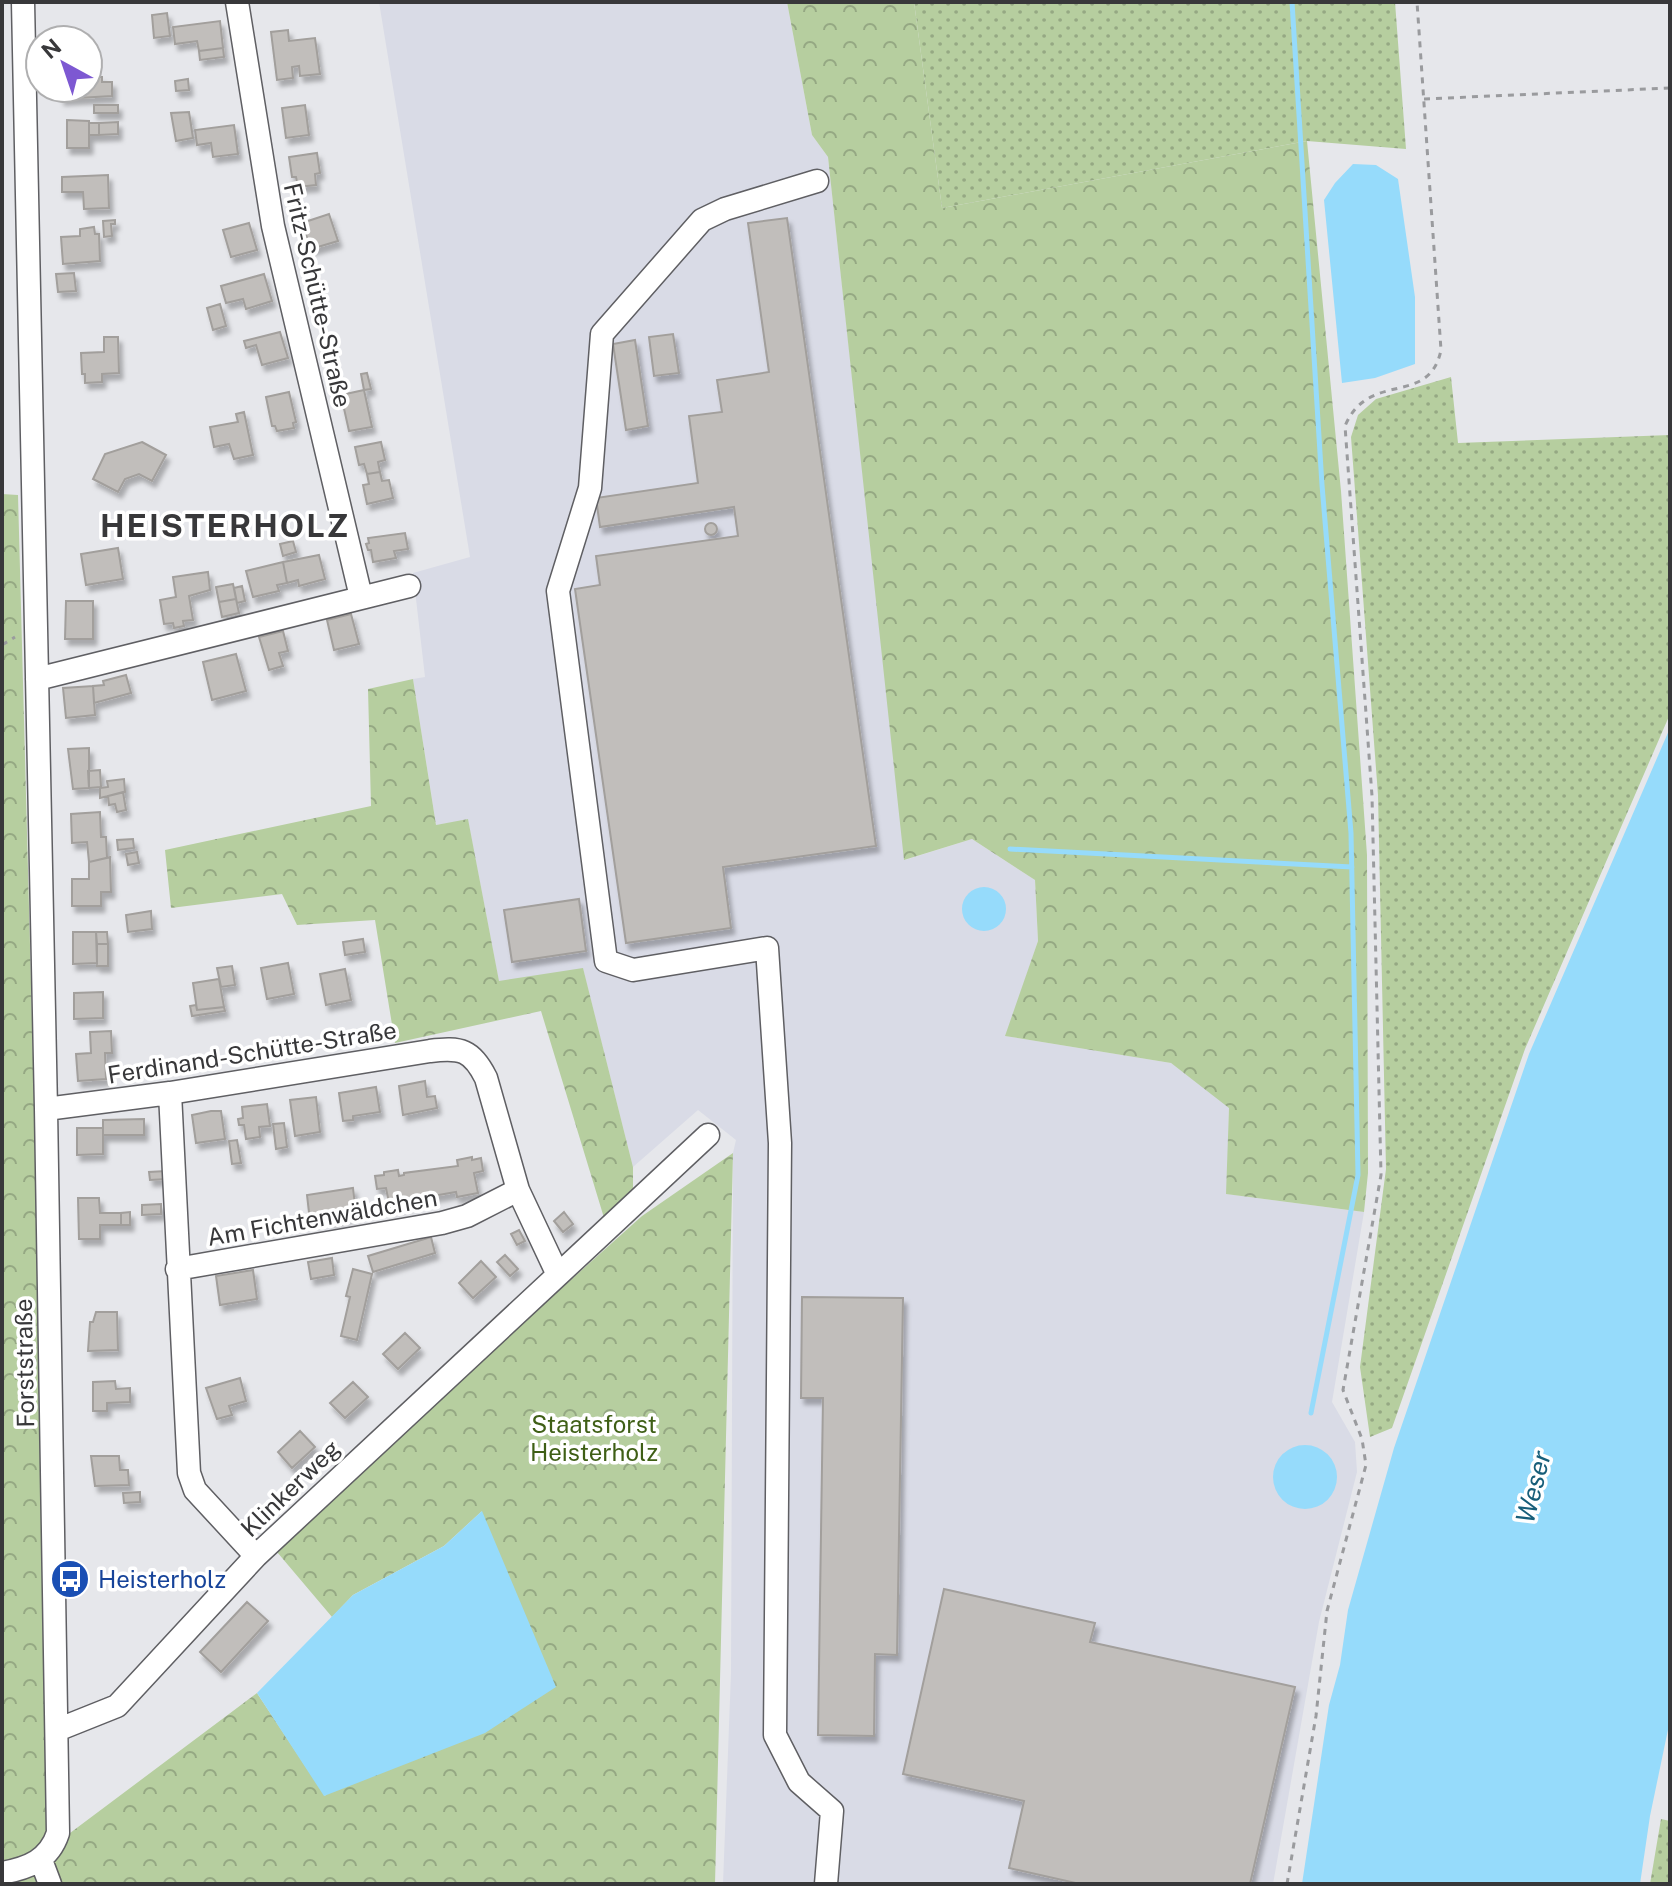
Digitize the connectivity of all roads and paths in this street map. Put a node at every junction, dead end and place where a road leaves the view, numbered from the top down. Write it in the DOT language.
graph roads {
  1 [pos="23,2"];
  2 [pos="237,2"];
  3 [pos="1417,2"];
  4 [pos="1670,88"];
  5 [pos="1424,99"];
  6 [pos="817,181"];
  7 [pos="409,586"];
  8 [pos="361,597"];
  9 [pos="37,679"];
  10 [pos="170,1093"];
  11 [pos="46,1109"];
  12 [pos="708,1135"];
  13 [pos="518,1190"];
  14 [pos="177,1269"];
  15 [pos="558,1275"];
  16 [pos="256,1556"];
  17 [pos="57,1730"];
  18 [pos="41,1860"];
  19 [pos="2,1873"];
  20 [pos="50,1884"];
  21 [pos="826,1884"];
  22 [pos="1287,1884"];
  1 -- 9 [label="street, Forststraße"];
  2 -- 8 [label="street, Fritz-Schütte-Straße"];
  3 -- 5 [label="path"];
  4 -- 5 [label="path"];
  5 -- 22 [label="path"];
  6 -- 21 [label="street"];
  7 -- 8 [label="street"];
  8 -- 9 [label="street"];
  9 -- 11 [label="street, Forststraße"];
  10 -- 11 [label="street, Ferdinand-Schütte-Straße"];
  10 -- 13 [label="street, Ferdinand-Schütte-Straße"];
  10 -- 14 [label="street, Am Fichtenwäldchen"];
  11 -- 17 [label="street, Forststraße"];
  12 -- 15 [label="street, Klinkerweg"];
  13 -- 14 [label="street, Am Fichtenwäldchen"];
  13 -- 15 [label="street"];
  14 -- 16 [label="street, Am Fichtenwäldchen"];
  15 -- 16 [label="street, Klinkerweg"];
  16 -- 17 [label="street, Klinkerweg"];
  17 -- 18 [label="street, Forststraße"];
  18 -- 19 [label="street"];
  18 -- 20 [label="street"];
}
